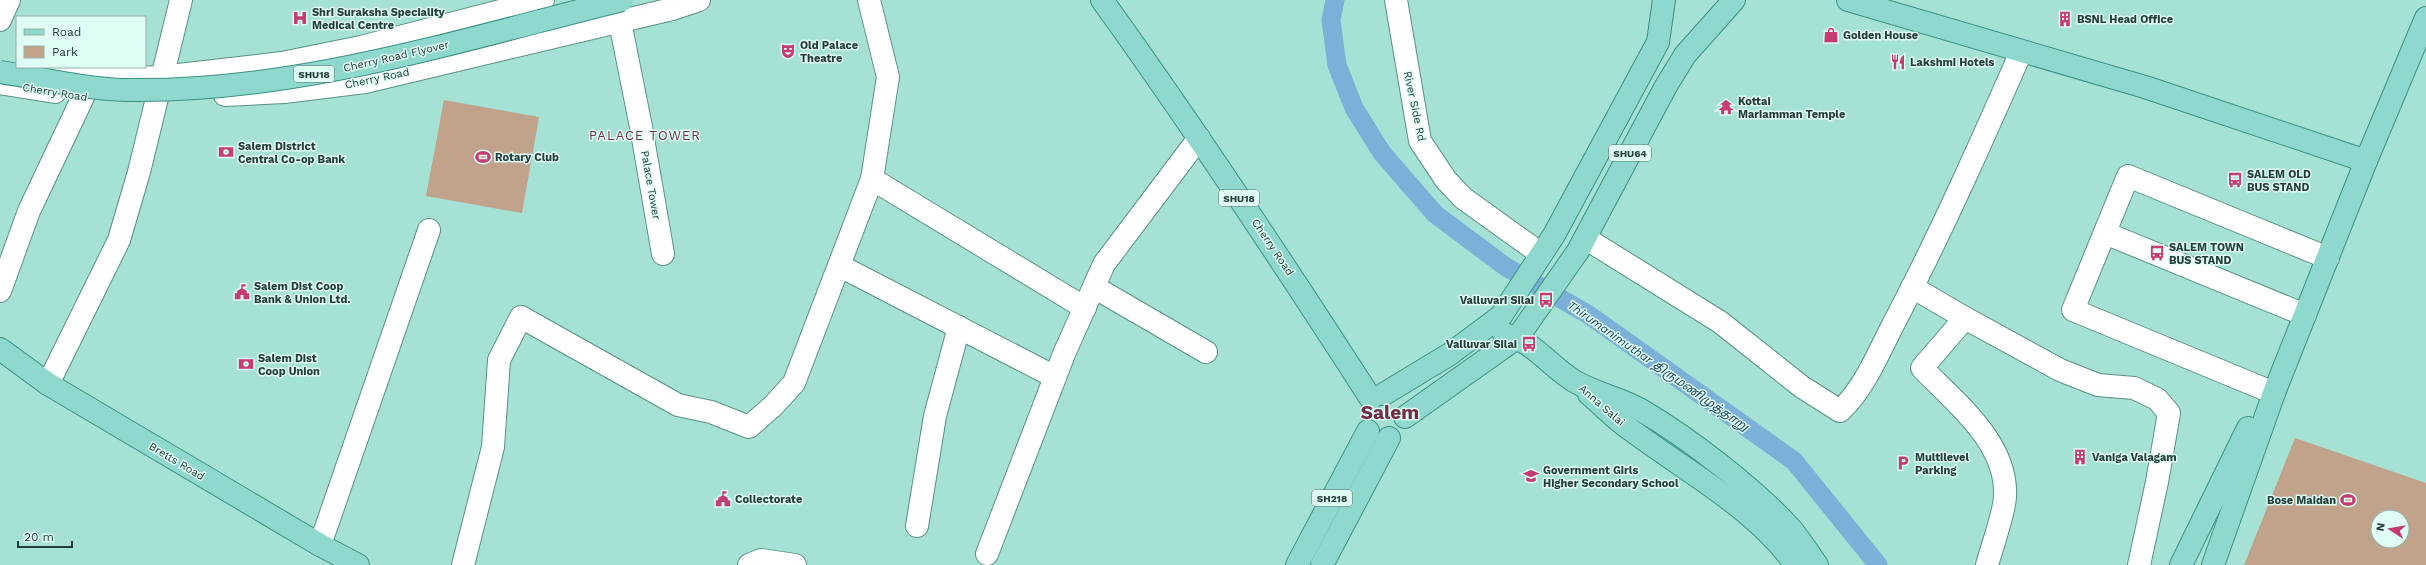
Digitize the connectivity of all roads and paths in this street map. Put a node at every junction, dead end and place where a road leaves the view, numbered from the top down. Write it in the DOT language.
graph roads {
  1 [pos="8,0"];
  2 [pos="181,0"];
  3 [pos="543,0"];
  4 [pos="622,0"];
  5 [pos="699,0"];
  6 [pos="869,0"];
  7 [pos="1102,0"];
  8 [pos="1396,0"];
  9 [pos="1664,0"];
  10 [pos="1734,0"];
  11 [pos="1848,0"];
  12 [pos="0,8"];
  13 [pos="2426,18"];
  14 [pos="0,20"];
  15 [pos="620,22"];
  16 [pos="1658,42"];
  17 [pos="2021,52"];
  18 [pos="1685,55"];
  19 [pos="0,63"];
  20 [pos="16,65"];
  21 [pos="40,68"];
  22 [pos="0,72"];
  23 [pos="91,74"];
  24 [pos="162,77"];
  25 [pos="0,83"];
  26 [pos="83,97"];
  27 [pos="155,99"];
  28 [pos="1199,138"];
  29 [pos="2366,161"];
  30 [pos="872,179"];
  31 [pos="429,230"];
  32 [pos="2105,233"];
  33 [pos="1581,245"];
  34 [pos="663,254"];
  35 [pos="1541,254"];
  36 [pos="2328,258"];
  37 [pos="840,266"];
  38 [pos="1094,287"];
  39 [pos="1912,287"];
  40 [pos="0,291"];
  41 [pos="1085,308"];
  42 [pos="2305,315"];
  43 [pos="1965,318"];
  44 [pos="959,327"];
  45 [pos="1482,329"];
  46 [pos="1518,338"];
  47 [pos="0,350"];
  48 [pos="1206,352"];
  49 [pos="1055,377"];
  50 [pos="1574,381"];
  51 [pos="48,384"];
  52 [pos="2274,393"];
  53 [pos="1377,397"];
  54 [pos="1405,417"];
  55 [pos="2248,428"];
  56 [pos="1368,431"];
  57 [pos="1389,438"];
  58 [pos="917,526"];
  59 [pos="987,554"];
  60 [pos="328,555"];
  61 [pos="358,565"];
  62 [pos="463,565"];
  63 [pos="749,565"];
  64 [pos="795,565"];
  65 [pos="1296,565"];
  66 [pos="1322,565"];
  67 [pos="1796,565"];
  68 [pos="1817,565"];
  69 [pos="1987,565"];
  70 [pos="2139,565"];
  71 [pos="2181,565"];
  72 [pos="2213,565"];
  1 -- 12 [label="street"];
  1 -- 14 [label="street"];
  2 -- 24 [label="street"];
  3 -- 24 [label="street"];
  4 -- 22 [label="main road, Cherry Road Flyover / SHU18, bridge"];
  5 -- 15 [label="street, Cherry Road / SHU18"];
  6 -- 30 [label="street"];
  7 -- 28 [label="main road, Cherry Road / SHU18"];
  8 -- 35 [label="street, River Side Rd"];
  9 -- 16 [label="main road"];
  10 -- 18 [label="main road"];
  11 -- 17 [label="main road"];
  13 -- 29 [label="main road"];
  15 -- 27 [label="street, Cherry Road / SHU18"];
  15 -- 34 [label="street, Palace Tower"];
  16 -- 18 [label="main road"];
  16 -- 35 [label="main road"];
  17 -- 29 [label="main road"];
  17 -- 39 [label="street"];
  18 -- 33 [label="main road, SHU64"];
  19 -- 20 [label="street"];
  21 -- 23 [label="street"];
  23 -- 24 [label="street"];
  23 -- 26 [label="street"];
  24 -- 27 [label="street"];
  25 -- 26 [label="street, Cherry Road / SHU18"];
  26 -- 27 [label="street, Cherry Road / SHU18"];
  26 -- 40 [label="street"];
  27 -- 51 [label="street"];
  28 -- 38 [label="street"];
  28 -- 53 [label="main road, Cherry Road / SHU18"];
  29 -- 36 [label="main road"];
  30 -- 37 [label="street"];
  30 -- 41 [label="street"];
  31 -- 60 [label="street"];
  32 -- 36 [label="street"];
  32 -- 42 [label="street"];
  32 -- 52 [label="street"];
  33 -- 39 [label="street"];
  33 -- 46 [label="main road, SHU64"];
  35 -- 45 [label="main road"];
  36 -- 42 [label="main road"];
  37 -- 44 [label="street"];
  37 -- 62 [label="street"];
  38 -- 41 [label="street"];
  38 -- 48 [label="street"];
  39 -- 43 [label="street"];
  41 -- 49 [label="street"];
  42 -- 52 [label="main road"];
  43 -- 69 [label="street"];
  43 -- 70 [label="street"];
  44 -- 49 [label="street"];
  44 -- 58 [label="street"];
  45 -- 46 [label="main road"];
  45 -- 53 [label="main road"];
  46 -- 50 [label="main road"];
  46 -- 54 [label="main road"];
  47 -- 51 [label="main road, Bretts Road"];
  49 -- 59 [label="street"];
  50 -- 67 [label="main road, Anna Salai"];
  50 -- 68 [label="main road"];
  51 -- 60 [label="main road, Bretts Road"];
  52 -- 72 [label="main road"];
  53 -- 54 [label="main road"];
  53 -- 56 [label="main road"];
  54 -- 57 [label="main road"];
  55 -- 71 [label="main road"];
  56 -- 57 [label="main road"];
  56 -- 65 [label="main road, SH218"];
  57 -- 66 [label="main road, SH218"];
  60 -- 61 [label="main road, Bretts Road"];
  63 -- 64 [label="street"];
}
